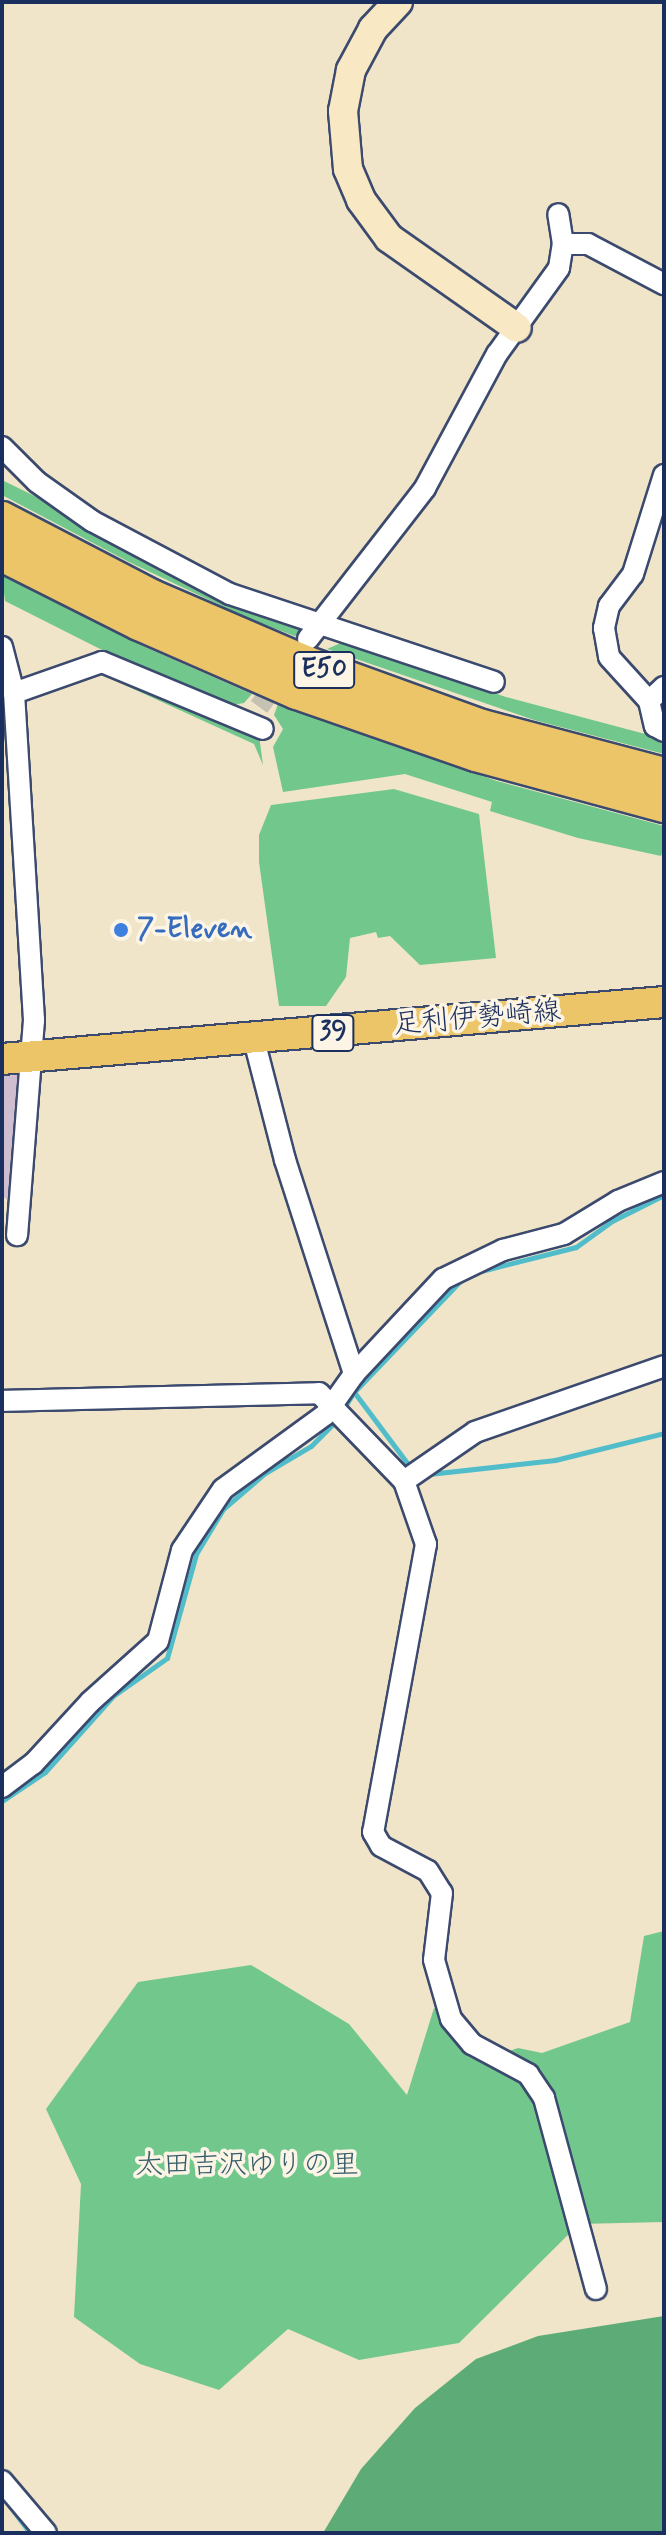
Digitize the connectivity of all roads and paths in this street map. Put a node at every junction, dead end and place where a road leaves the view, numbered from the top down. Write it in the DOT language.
graph roads {
  1 [pos="398,2"];
  2 [pos="558,214"];
  3 [pos="563,244"];
  4 [pos="664,284"];
  5 [pos="517,328"];
  6 [pos="2,447"];
  7 [pos="664,475"];
  8 [pos="2,519"];
  9 [pos="2,554"];
  10 [pos="314,632"];
  11 [pos="2,647"];
  12 [pos="494,682"];
  13 [pos="14,693"];
  14 [pos="656,694"];
  15 [pos="256,720"];
  16 [pos="664,731"];
  17 [pos="664,775"];
  18 [pos="664,805"];
  19 [pos="664,1002"];
  20 [pos="254,1040"];
  21 [pos="16,1058"];
  22 [pos="664,1182"];
  23 [pos="17,1235"];
  24 [pos="664,1366"];
  25 [pos="354,1374"];
  26 [pos="2,1401"];
  27 [pos="334,1403"];
  28 [pos="404,1481"];
  29 [pos="2,1787"];
  30 [pos="596,2289"];
  31 [pos="2,2481"];
  32 [pos="46,2533"];
  1 -- 5 [label="street"];
  2 -- 3 [label="street"];
  3 -- 4 [label="street"];
  3 -- 5 [label="street"];
  5 -- 10 [label="street"];
  6 -- 10 [label="street"];
  7 -- 14 [label="street"];
  8 -- 17 [label="highway, E50"];
  9 -- 18 [label="highway, E50"];
  10 -- 12 [label="street"];
  11 -- 13 [label="street"];
  13 -- 15 [label="street"];
  13 -- 21 [label="street"];
  14 -- 16 [label="street"];
  19 -- 20 [label="main road, 足利伊勢崎線 / 39"];
  20 -- 21 [label="main road, 足利伊勢崎線 / 39"];
  20 -- 25 [label="street"];
  21 -- 23 [label="street"];
  22 -- 25 [label="street"];
  24 -- 28 [label="street"];
  25 -- 27 [label="street"];
  26 -- 27 [label="street"];
  27 -- 28 [label="street"];
  27 -- 29 [label="street"];
  28 -- 30 [label="street"];
  31 -- 32 [label="street"];
}
